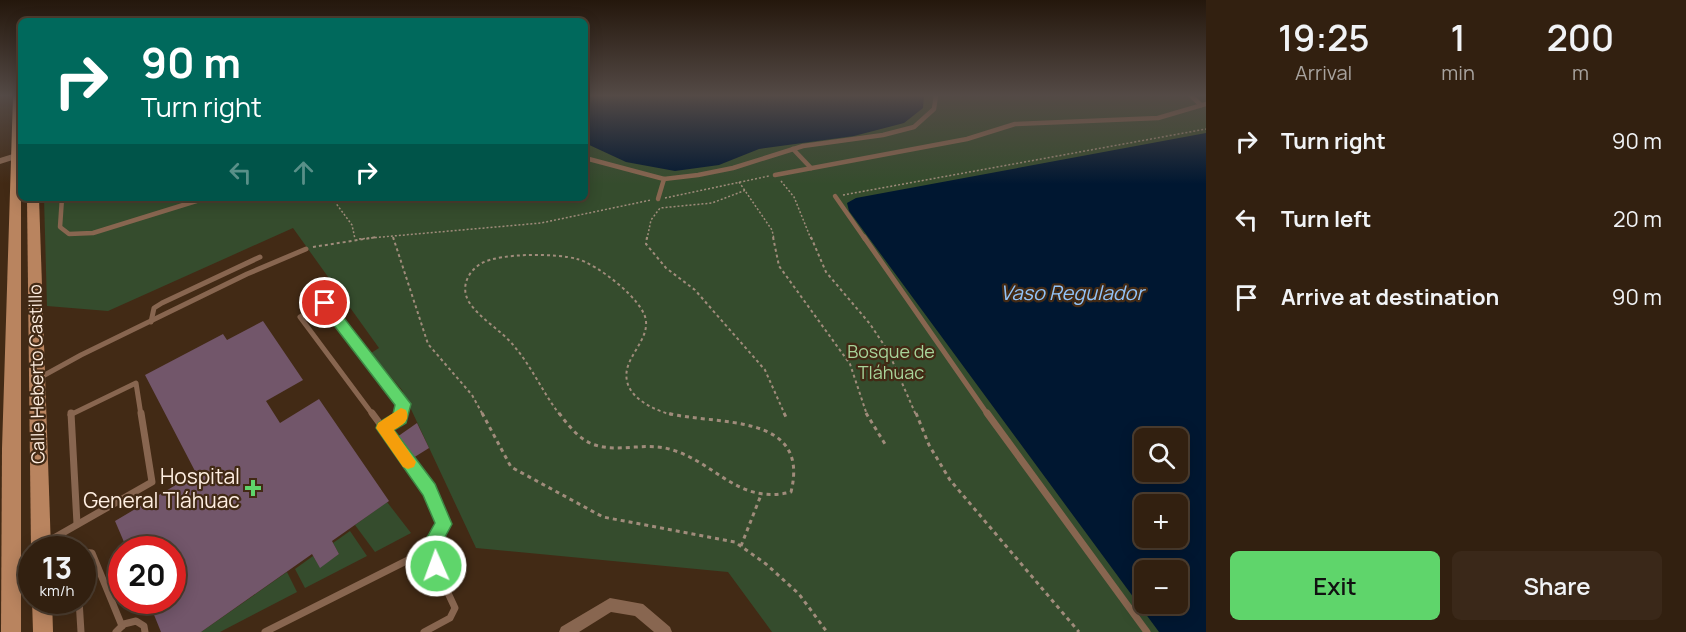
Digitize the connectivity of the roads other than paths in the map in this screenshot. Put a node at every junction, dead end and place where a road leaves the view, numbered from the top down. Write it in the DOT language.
graph roads {
  1 [pos="17,124"];
  2 [pos="917,124"];
  3 [pos="1013,124"];
  4 [pos="793,149"];
  5 [pos="16,156"];
  6 [pos="588,159"];
  7 [pos="0,161"];
  8 [pos="811,168"];
  9 [pos="775,175"];
  10 [pos="664,179"];
  11 [pos="835,196"];
  12 [pos="658,199"];
  13 [pos="33,201"];
  14 [pos="62,201"];
  15 [pos="196,201"];
  16 [pos="306,249"];
  17 [pos="260,257"];
  18 [pos="151,322"];
  19 [pos="36,381"];
  20 [pos="37,406"];
  21 [pos="12,416"];
  22 [pos="384,428"];
  23 [pos="78,524"];
  24 [pos="40,536"];
  25 [pos="58,536"];
  26 [pos="428,550"];
  27 [pos="96,562"];
  28 [pos="42,614"];
  29 [pos="80,614"];
  30 [pos="122,626"];
  31 [pos="11,632"];
  32 [pos="43,632"];
  33 [pos="81,632"];
  34 [pos="116,632"];
  35 [pos="145,632"];
  36 [pos="265,632"];
  37 [pos="424,632"];
  38 [pos="566,632"];
  39 [pos="665,632"];
  40 [pos="1147,632"];
  1 -- 5 [label="main road, Calle Heberto Castillo"];
  2 -- 4 [label="lane"];
  3 -- 8 [label="lane"];
  4 -- 8 [label="lane"];
  4 -- 10 [label="lane"];
  5 -- 7 [label="street"];
  5 -- 21 [label="main road, Calle Heberto Castillo"];
  6 -- 10 [label="lane"];
  8 -- 9 [label="lane"];
  10 -- 12 [label="lane"];
  11 -- 40 [label="lane"];
  13 -- 19 [label="main road, Calle Heberto Castillo"];
  14 -- 15 [label="lane"];
  16 -- 18 [label="lane"];
  17 -- 18 [label="lane"];
  18 -- 19 [label="lane"];
  19 -- 20 [label="main road, Calle Heberto Castillo"];
  20 -- 21 [label="main road"];
  20 -- 24 [label="main road, Calle Heberto Castillo"];
  21 -- 31 [label="main road, Calle Heberto Castillo"];
  22 -- 22 [label="lane"];
  22 -- 26 [label="lane"];
  23 -- 23 [label="lane"];
  23 -- 25 [label="lane"];
  26 -- 36 [label="lane"];
  26 -- 37 [label="lane"];
  27 -- 30 [label="lane"];
  28 -- 32 [label="main road"];
  29 -- 33 [label="lane"];
  30 -- 34 [label="lane"];
  30 -- 35 [label="lane"];
  38 -- 39 [label="street"];
}
